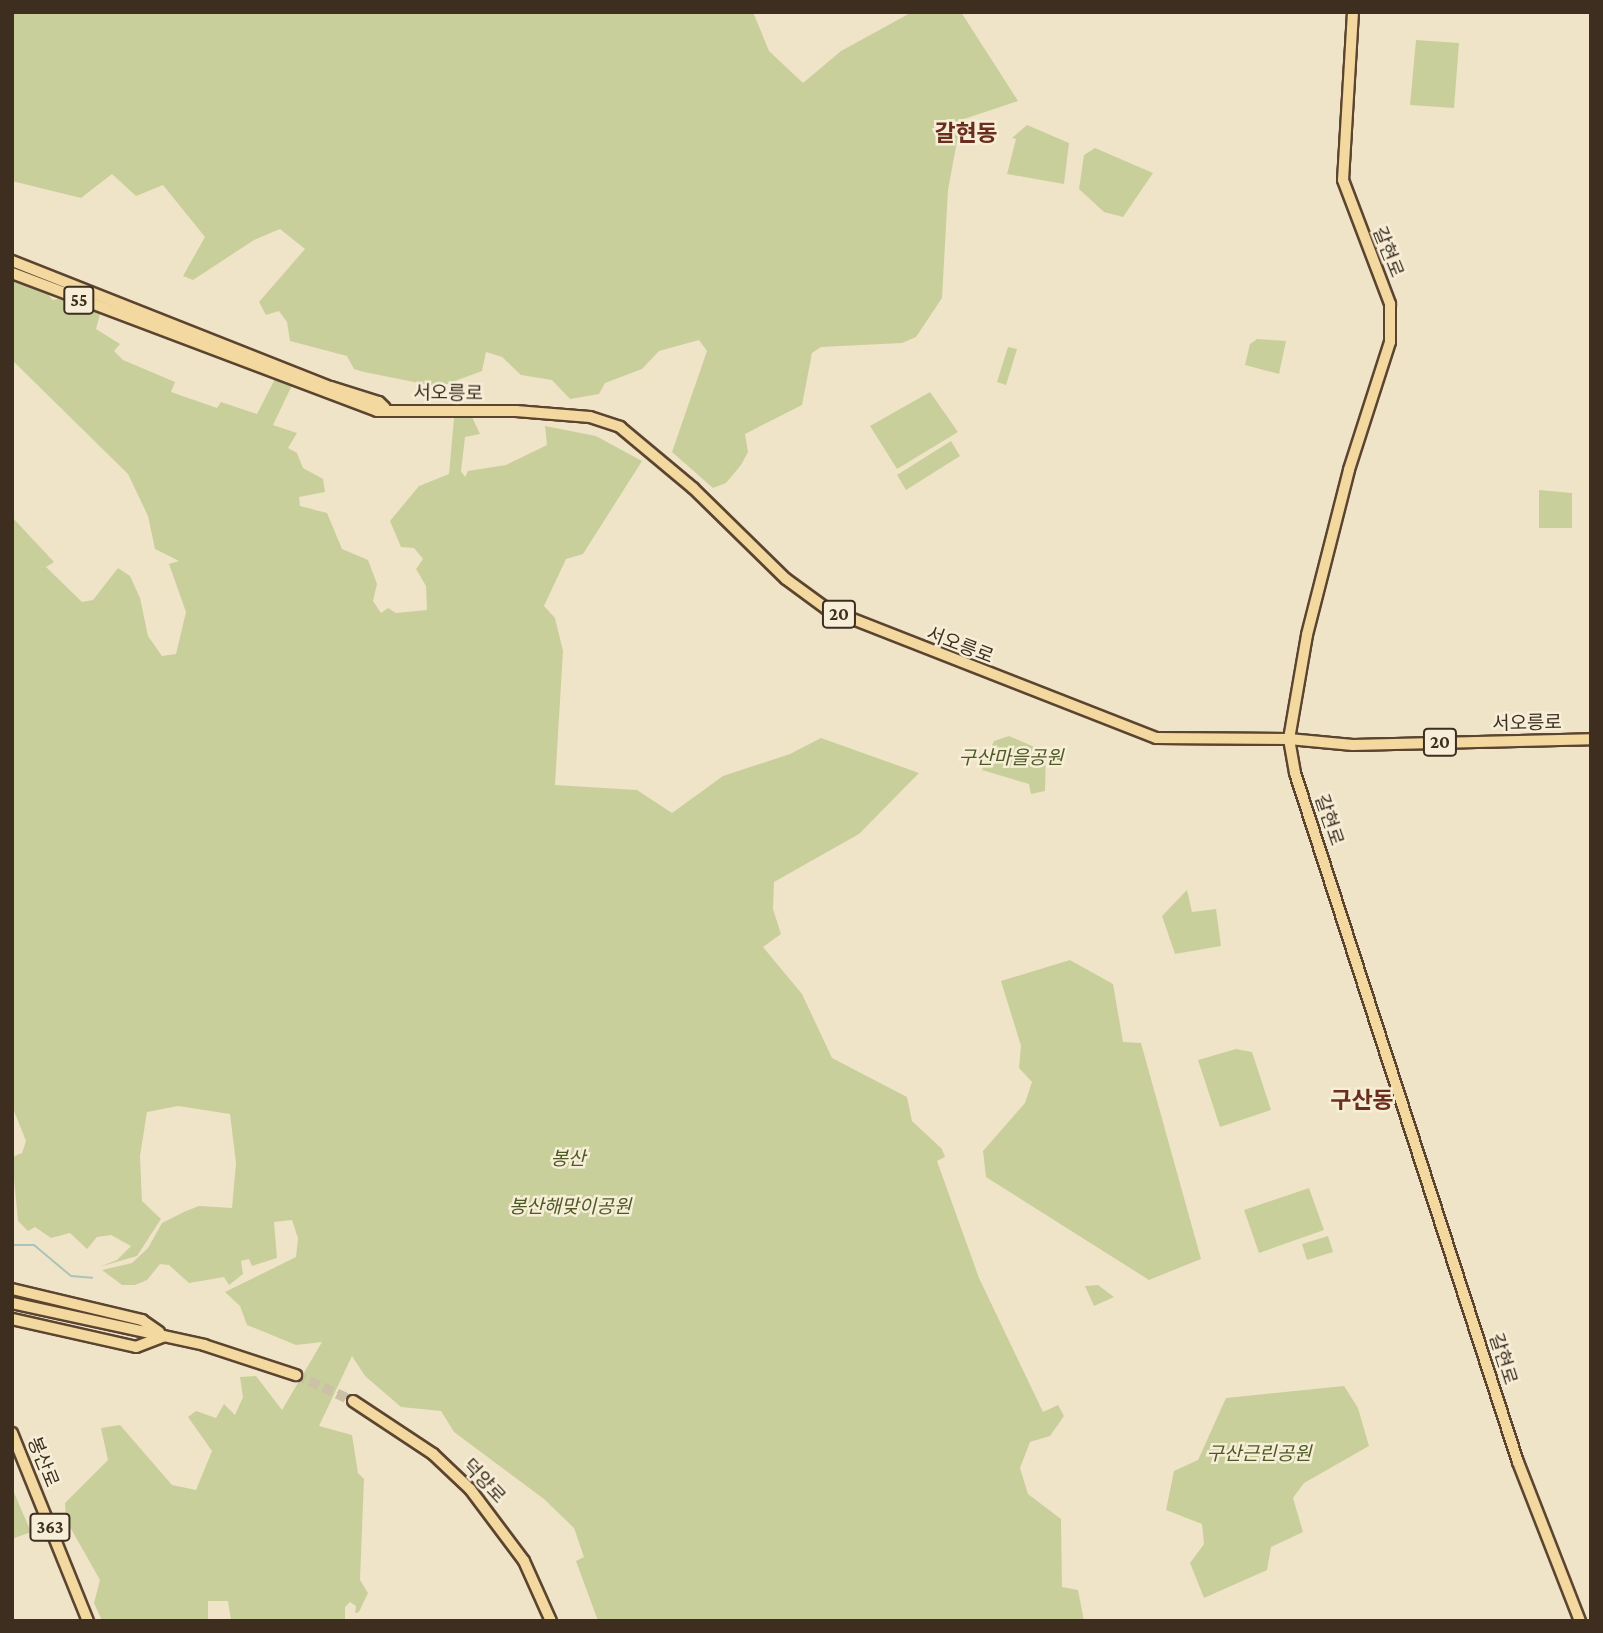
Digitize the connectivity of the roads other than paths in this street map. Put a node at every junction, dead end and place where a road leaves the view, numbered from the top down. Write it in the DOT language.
graph roads {
  1 [pos="1353,12"];
  2 [pos="12,261"];
  3 [pos="12,273"];
  4 [pos="142,317"];
  5 [pos="1289,739"];
  6 [pos="1591,739"];
  7 [pos="12,1289"];
  8 [pos="12,1303"];
  9 [pos="12,1319"];
  10 [pos="164,1336"];
  11 [pos="296,1375"];
  12 [pos="353,1401"];
  13 [pos="12,1433"];
  14 [pos="88,1621"];
  15 [pos="551,1621"];
  16 [pos="1580,1621"];
  1 -- 5 [label="main road, 갈현로"];
  2 -- 4 [label="main road, 서오릉로 / 55"];
  3 -- 4 [label="main road, 서오릉로 / 55"];
  4 -- 5 [label="main road, 서오릉로 / 20"];
  5 -- 6 [label="main road, 서오릉로 / 20"];
  5 -- 16 [label="main road, 갈현로"];
  7 -- 10 [label="main road"];
  8 -- 10 [label="main road"];
  9 -- 10 [label="main road"];
  10 -- 11 [label="main road"];
  12 -- 15 [label="main road, 덕양로"];
  13 -- 14 [label="main road, 봉산로 / 363"];
}
